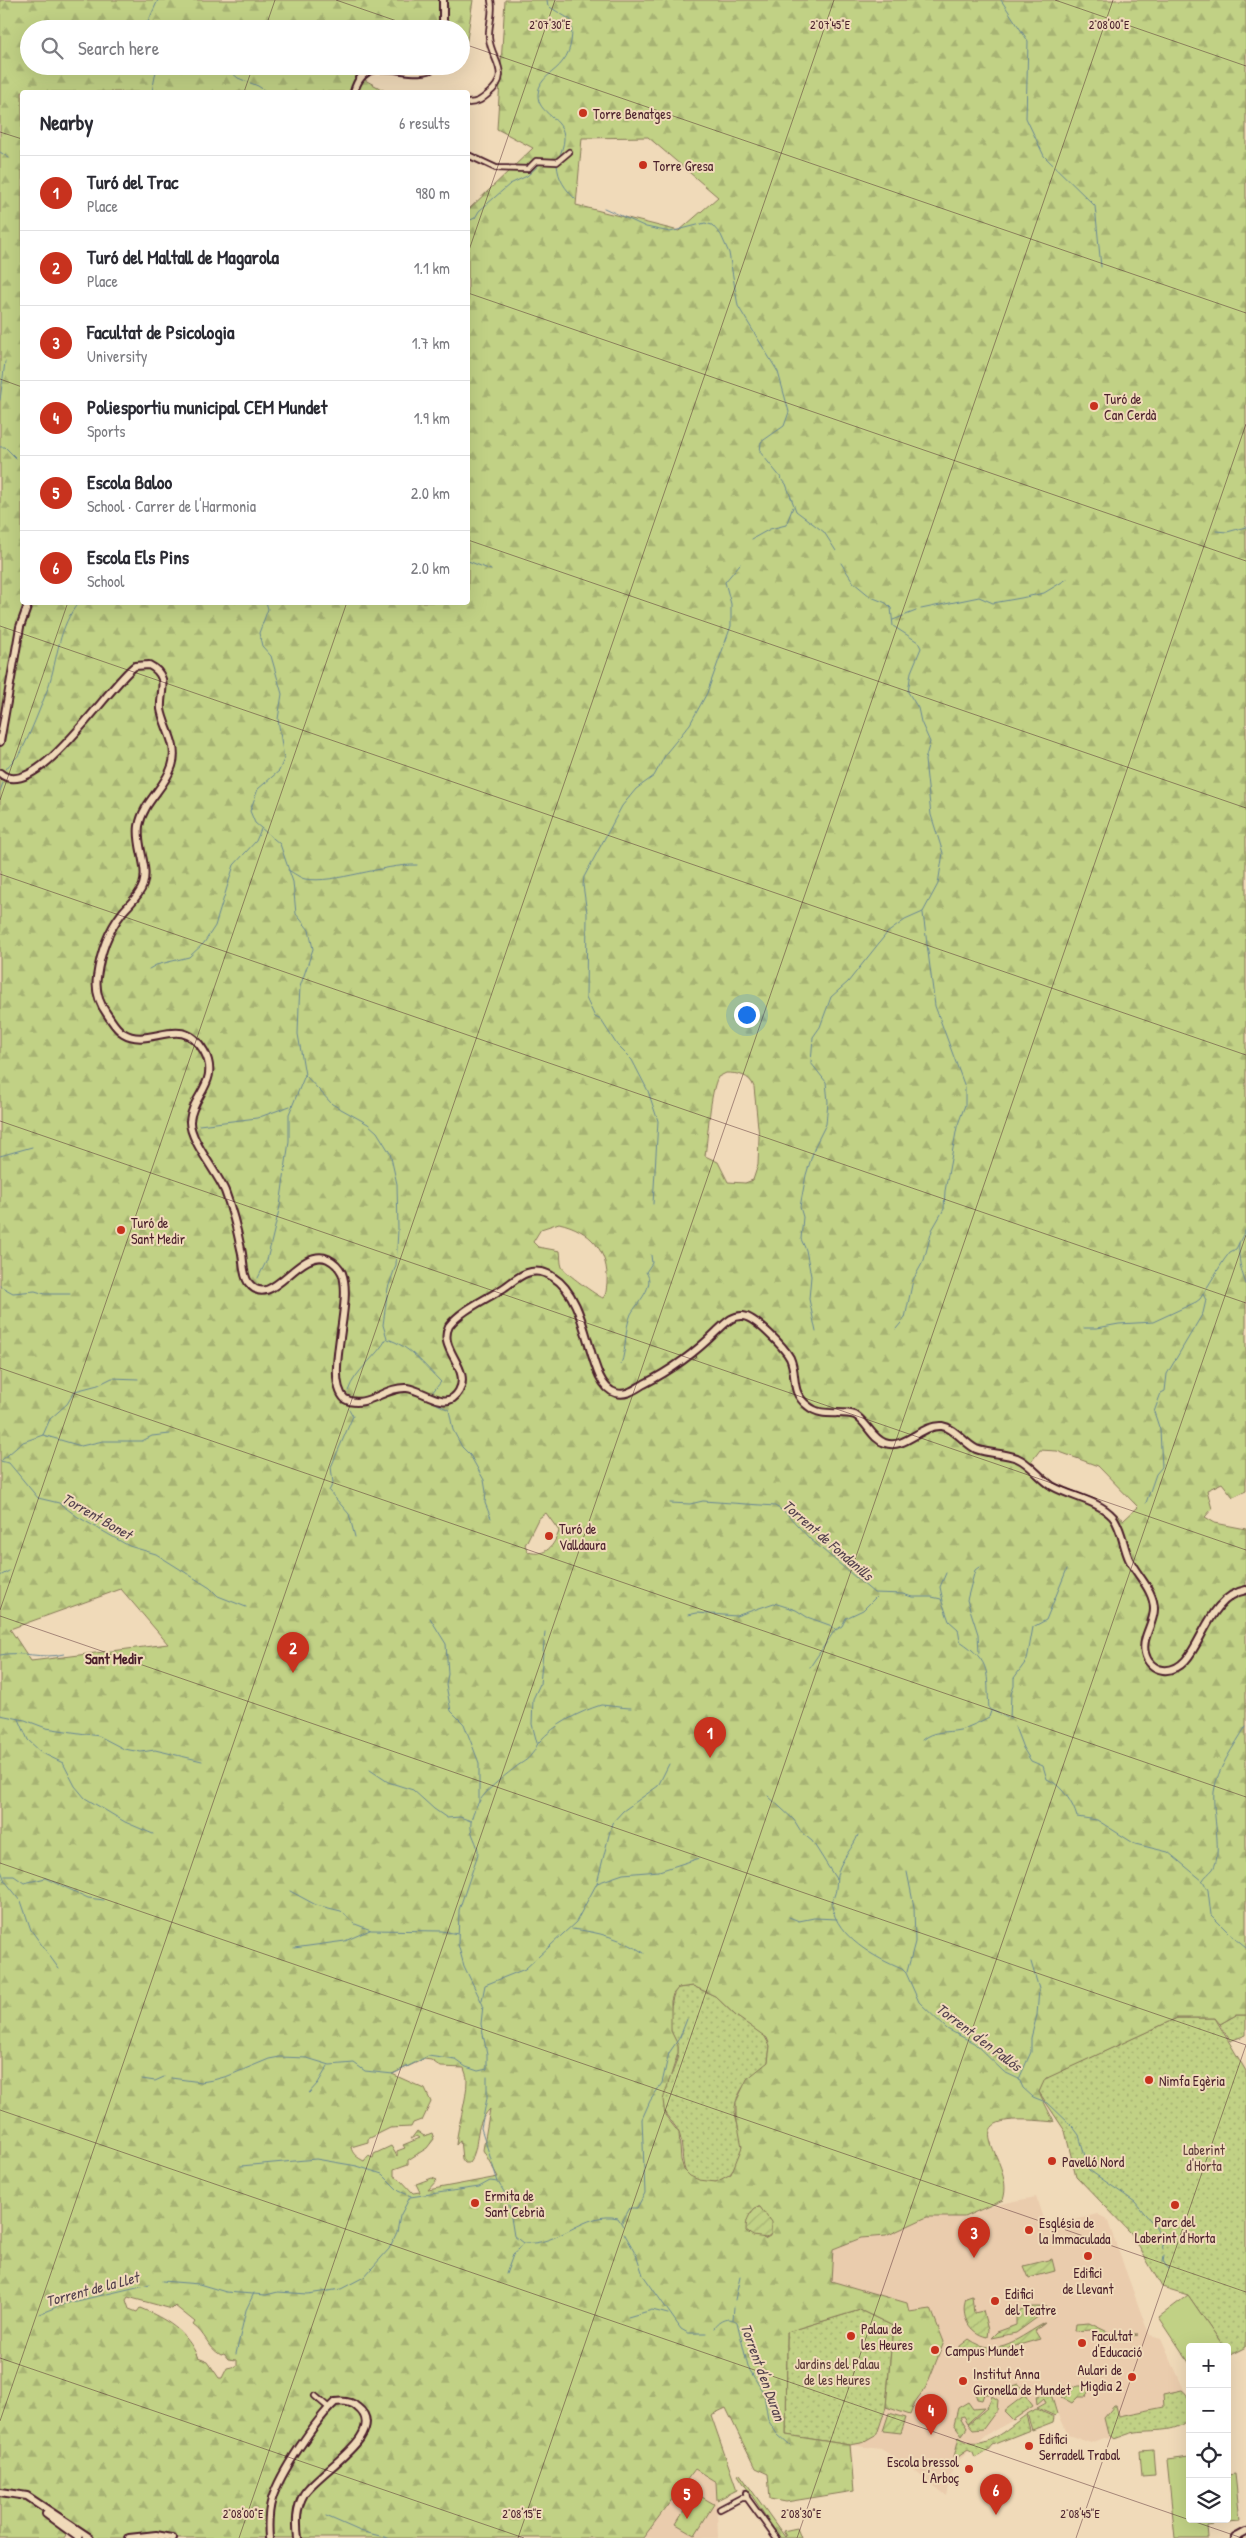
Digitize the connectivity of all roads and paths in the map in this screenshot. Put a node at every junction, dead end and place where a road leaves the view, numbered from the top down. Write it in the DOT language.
graph roads {
  1 [pos="442,0"];
  2 [pos="491,0"];
  3 [pos="443,20"];
  4 [pos="366,75"];
  5 [pos="355,90"];
  6 [pos="470,104"];
  7 [pos="569,152"];
  8 [pos="470,156"];
  9 [pos="28,605"];
  10 [pos="0,742"];
  11 [pos="0,773"];
  12 [pos="1246,1590"];
  13 [pos="315,2396"];
  14 [pos="327,2405"];
  15 [pos="0,2492"];
  16 [pos="18,2495"];
  17 [pos="720,2509"];
  18 [pos="1245,2531"];
  19 [pos="79,2535"];
  20 [pos="156,2535"];
  21 [pos="90,2538"];
  22 [pos="129,2538"];
  23 [pos="146,2538"];
  24 [pos="172,2538"];
  25 [pos="269,2538"];
  26 [pos="296,2538"];
  27 [pos="776,2538"];
  28 [pos="1235,2538"];
  1 -- 3 [label="street"];
  2 -- 6 [label="street"];
  4 -- 5 [label="street"];
  7 -- 8 [label="street"];
  9 -- 10 [label="street"];
  11 -- 12 [label="street"];
  13 -- 14 [label="street"];
  14 -- 25 [label="street"];
  14 -- 26 [label="street"];
  14 -- 26 [label="street"];
  15 -- 16 [label="street"];
  16 -- 19 [label="street"];
  16 -- 19 [label="street"];
  17 -- 27 [label="street"];
  18 -- 28 [label="street"];
  19 -- 21 [label="street"];
  20 -- 22 [label="street"];
  20 -- 23 [label="street"];
  20 -- 24 [label="street"];
}
